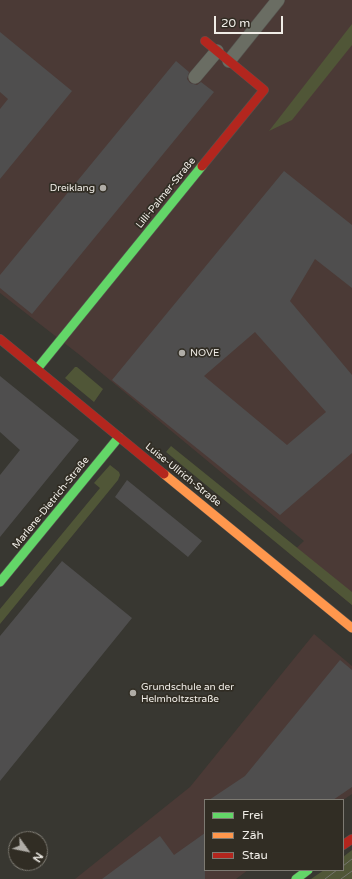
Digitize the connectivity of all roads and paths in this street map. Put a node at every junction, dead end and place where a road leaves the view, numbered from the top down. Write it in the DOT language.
graph roads {
  1 [pos="278,0"];
  2 [pos="205,42"];
  3 [pos="217,51"];
  4 [pos="229,61"];
  5 [pos="196,77"];
  6 [pos="0,339"];
  7 [pos="36,369"];
  8 [pos="119,437"];
  9 [pos="0,582"];
  10 [pos="352,628"];
  11 [pos="307,871"];
  12 [pos="296,879"];
  1 -- 4 [label="lane"];
  2 -- 3 [label="street, Lilli-Palmer-Straße"];
  3 -- 4 [label="street, Lilli-Palmer-Straße"];
  3 -- 5 [label="lane"];
  4 -- 7 [label="street, Lilli-Palmer-Straße"];
  6 -- 7 [label="street, Luise-Ullrich-Straße"];
  7 -- 8 [label="street, Luise-Ullrich-Straße"];
  8 -- 9 [label="street, Marlene-Dietrich-Straße"];
  8 -- 10 [label="street, Luise-Ullrich-Straße"];
  11 -- 12 [label="street"];
}
